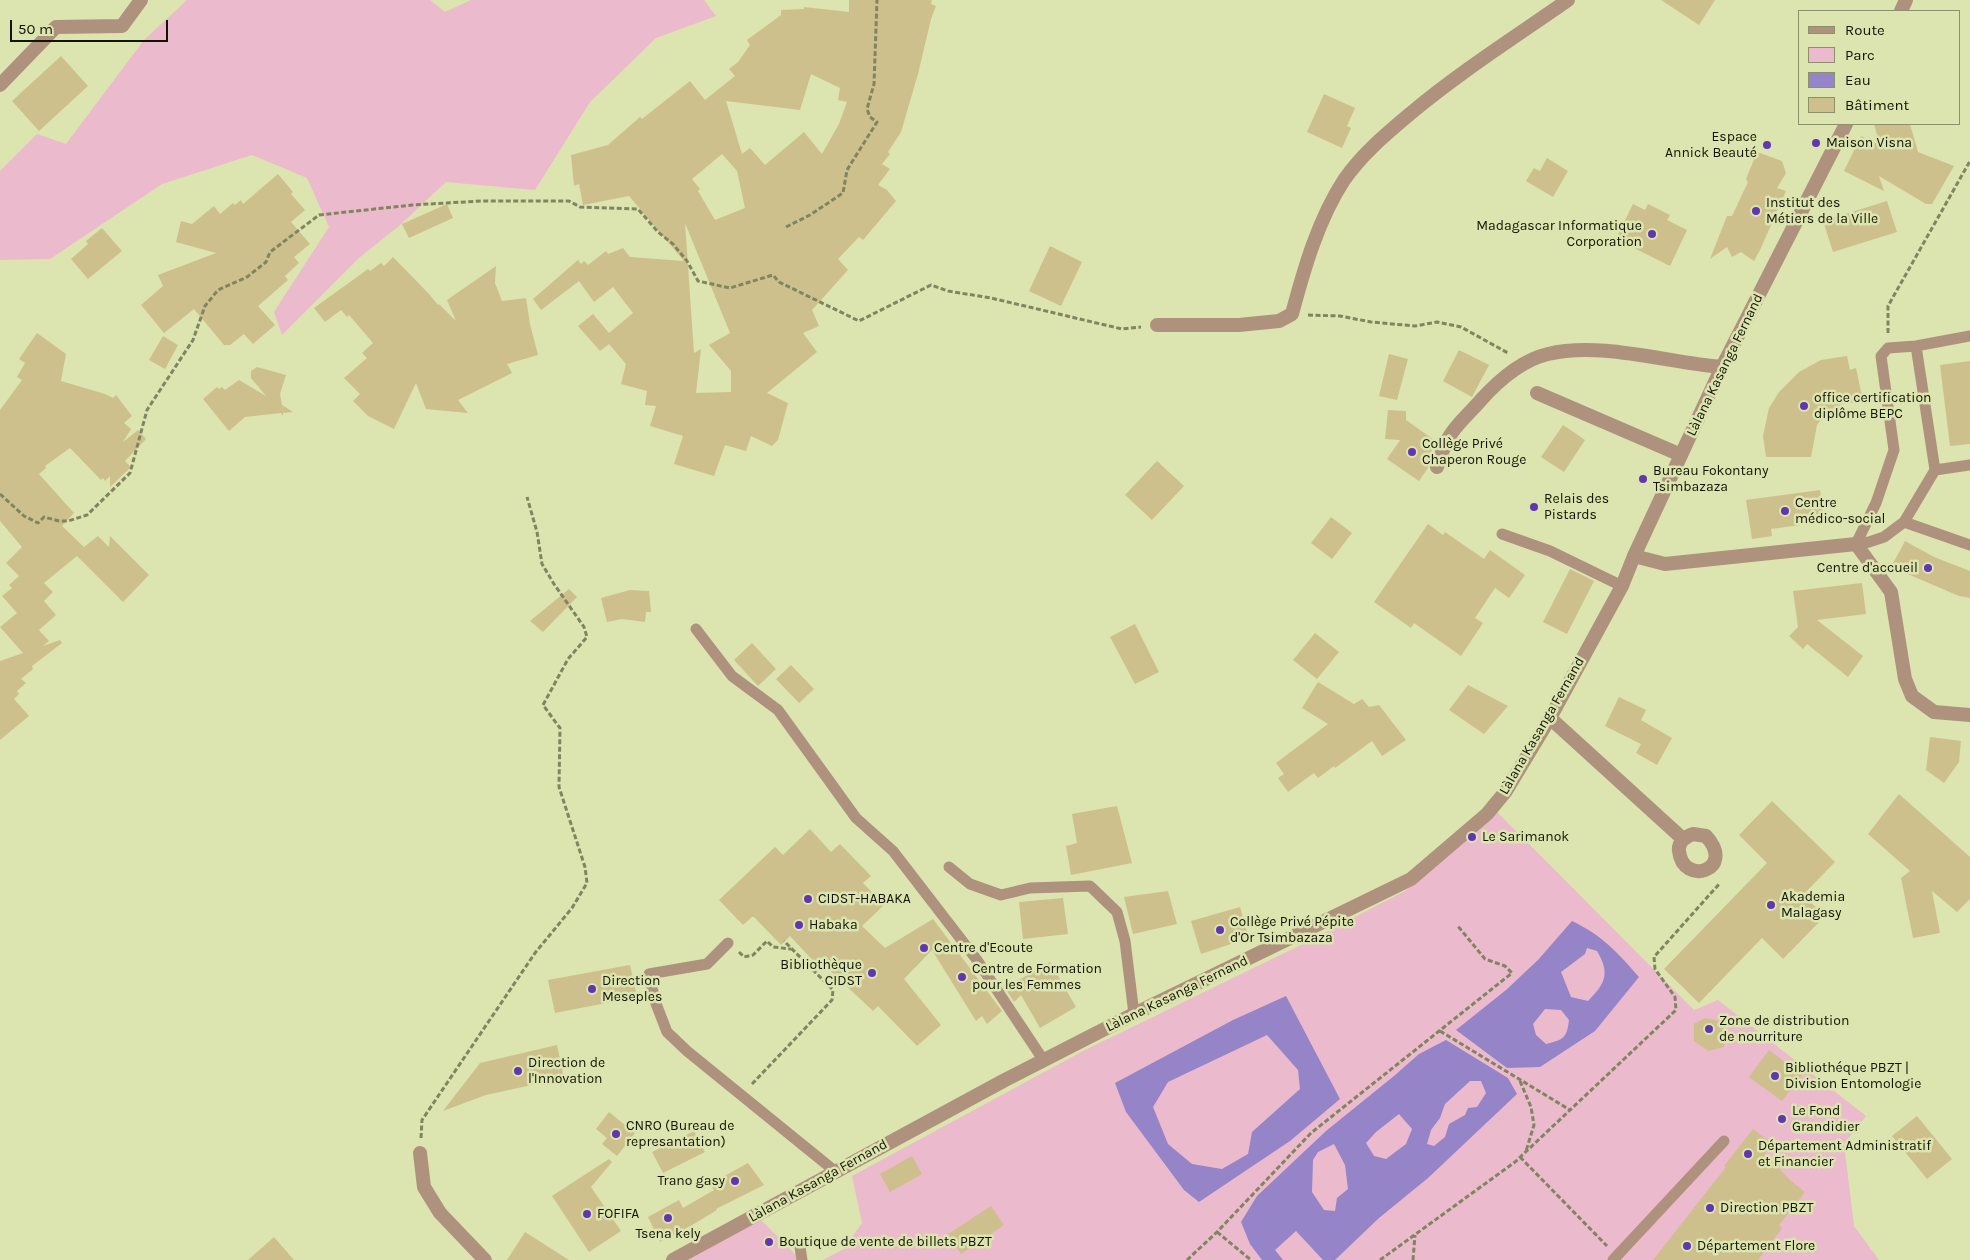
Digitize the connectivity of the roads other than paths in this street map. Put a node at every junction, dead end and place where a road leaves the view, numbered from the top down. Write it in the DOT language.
graph roads {
  1 [pos="142,0"];
  2 [pos="1568,0"];
  3 [pos="0,85"];
  4 [pos="1845,125"];
  5 [pos="1157,325"];
  6 [pos="1970,336"];
  7 [pos="1916,346"];
  8 [pos="1722,367"];
  9 [pos="1537,393"];
  10 [pos="1681,455"];
  11 [pos="1970,465"];
  12 [pos="1437,467"];
  13 [pos="1935,470"];
  14 [pos="1904,522"];
  15 [pos="1502,534"];
  16 [pos="1856,544"];
  17 [pos="1970,545"];
  18 [pos="1634,556"];
  19 [pos="1622,586"];
  20 [pos="696,629"];
  21 [pos="1970,715"];
  22 [pos="1550,718"];
  23 [pos="1683,839"];
  24 [pos="949,868"];
  25 [pos="728,943"];
  26 [pos="1134,1014"];
  27 [pos="1044,1061"];
  28 [pos="1724,1141"];
  29 [pos="420,1153"];
  30 [pos="836,1172"];
  31 [pos="800,1247"];
  32 [pos="1615,1258"];
  33 [pos="485,1260"];
  34 [pos="673,1260"];
  35 [pos="802,1260"];
  1 -- 3 [label="street"];
  2 -- 5 [label="street"];
  4 -- 8 [label="street, Làlana Kasanga Fernand"];
  6 -- 7 [label="lane"];
  7 -- 13 [label="lane"];
  7 -- 16 [label="lane"];
  8 -- 10 [label="street, Làlana Kasanga Fernand"];
  8 -- 12 [label="street"];
  9 -- 10 [label="street"];
  10 -- 18 [label="street, Làlana Kasanga Fernand"];
  11 -- 13 [label="lane"];
  13 -- 14 [label="lane"];
  14 -- 16 [label="lane"];
  14 -- 17 [label="lane"];
  15 -- 19 [label="lane"];
  16 -- 18 [label="street"];
  16 -- 21 [label="street"];
  18 -- 19 [label="street, Làlana Kasanga Fernand"];
  19 -- 22 [label="street, Làlana Kasanga Fernand"];
  20 -- 27 [label="lane"];
  22 -- 23 [label="street"];
  22 -- 26 [label="street, Làlana Kasanga Fernand"];
  23 -- 23 [label="street"];
  24 -- 26 [label="lane"];
  25 -- 30 [label="lane"];
  26 -- 27 [label="street, Làlana Kasanga Fernand"];
  27 -- 30 [label="street, Làlana Kasanga Fernand"];
  28 -- 32 [label="lane"];
  29 -- 33 [label="street"];
  30 -- 34 [label="street, Làlana Kasanga Fernand"];
  31 -- 35 [label="lane"];
}
